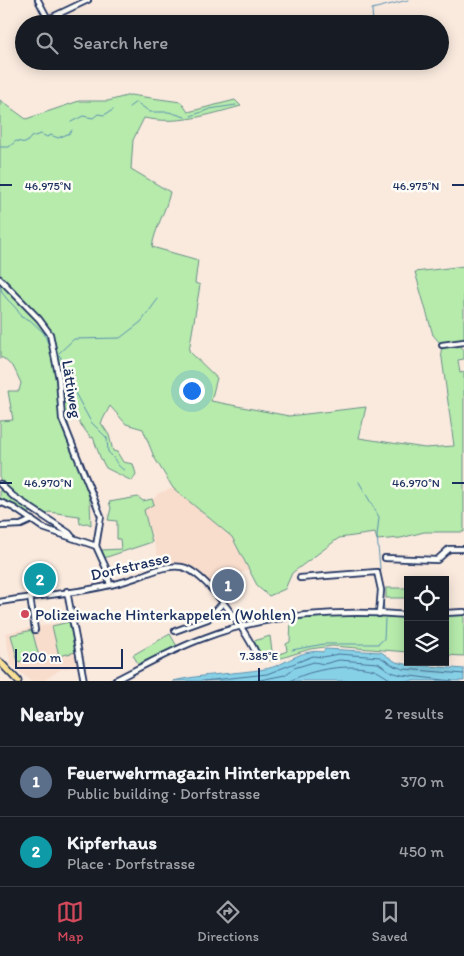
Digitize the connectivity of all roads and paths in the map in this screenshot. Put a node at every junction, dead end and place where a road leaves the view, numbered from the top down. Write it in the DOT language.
graph roads {
  1 [pos="38,0"];
  2 [pos="88,0"];
  3 [pos="46,15"];
  4 [pos="56,15"];
  5 [pos="0,279"];
  6 [pos="464,342"];
  7 [pos="442,344"];
  8 [pos="0,484"];
  9 [pos="0,502"];
  10 [pos="32,520"];
  11 [pos="0,526"];
  12 [pos="73,538"];
  13 [pos="96,546"];
  14 [pos="464,549"];
  15 [pos="385,558"];
  16 [pos="300,578"];
  17 [pos="110,585"];
  18 [pos="67,592"];
  19 [pos="30,597"];
  20 [pos="0,602"];
  21 [pos="222,604"];
  22 [pos="464,612"];
  23 [pos="449,613"];
  24 [pos="379,614"];
  25 [pos="404,615"];
  26 [pos="240,627"];
  27 [pos="35,630"];
  28 [pos="175,631"];
  29 [pos="258,658"];
  30 [pos="0,662"];
  31 [pos="18,681"];
  32 [pos="84,681"];
  33 [pos="114,681"];
  1 -- 3 [label="street"];
  2 -- 4 [label="street"];
  5 -- 13 [label="street, Lättiweg"];
  6 -- 7 [label="street"];
  8 -- 12 [label="street"];
  9 -- 10 [label="street"];
  10 -- 11 [label="street"];
  10 -- 12 [label="street"];
  12 -- 13 [label="street"];
  13 -- 17 [label="street"];
  14 -- 15 [label="street"];
  16 -- 24 [label="street"];
  17 -- 18 [label="street, Dorfstrasse"];
  17 -- 21 [label="street, Dorfstrasse"];
  18 -- 19 [label="street, Dorfstrasse"];
  18 -- 32 [label="street"];
  19 -- 20 [label="street, Dorfstrasse"];
  19 -- 27 [label="street"];
  21 -- 26 [label="street, Dorfstrasse"];
  21 -- 28 [label="street"];
  22 -- 23 [label="street"];
  24 -- 25 [label="street"];
  24 -- 26 [label="street"];
  26 -- 29 [label="street, Dorfstrasse"];
  26 -- 33 [label="street"];
  30 -- 31 [label="main road"];
}
